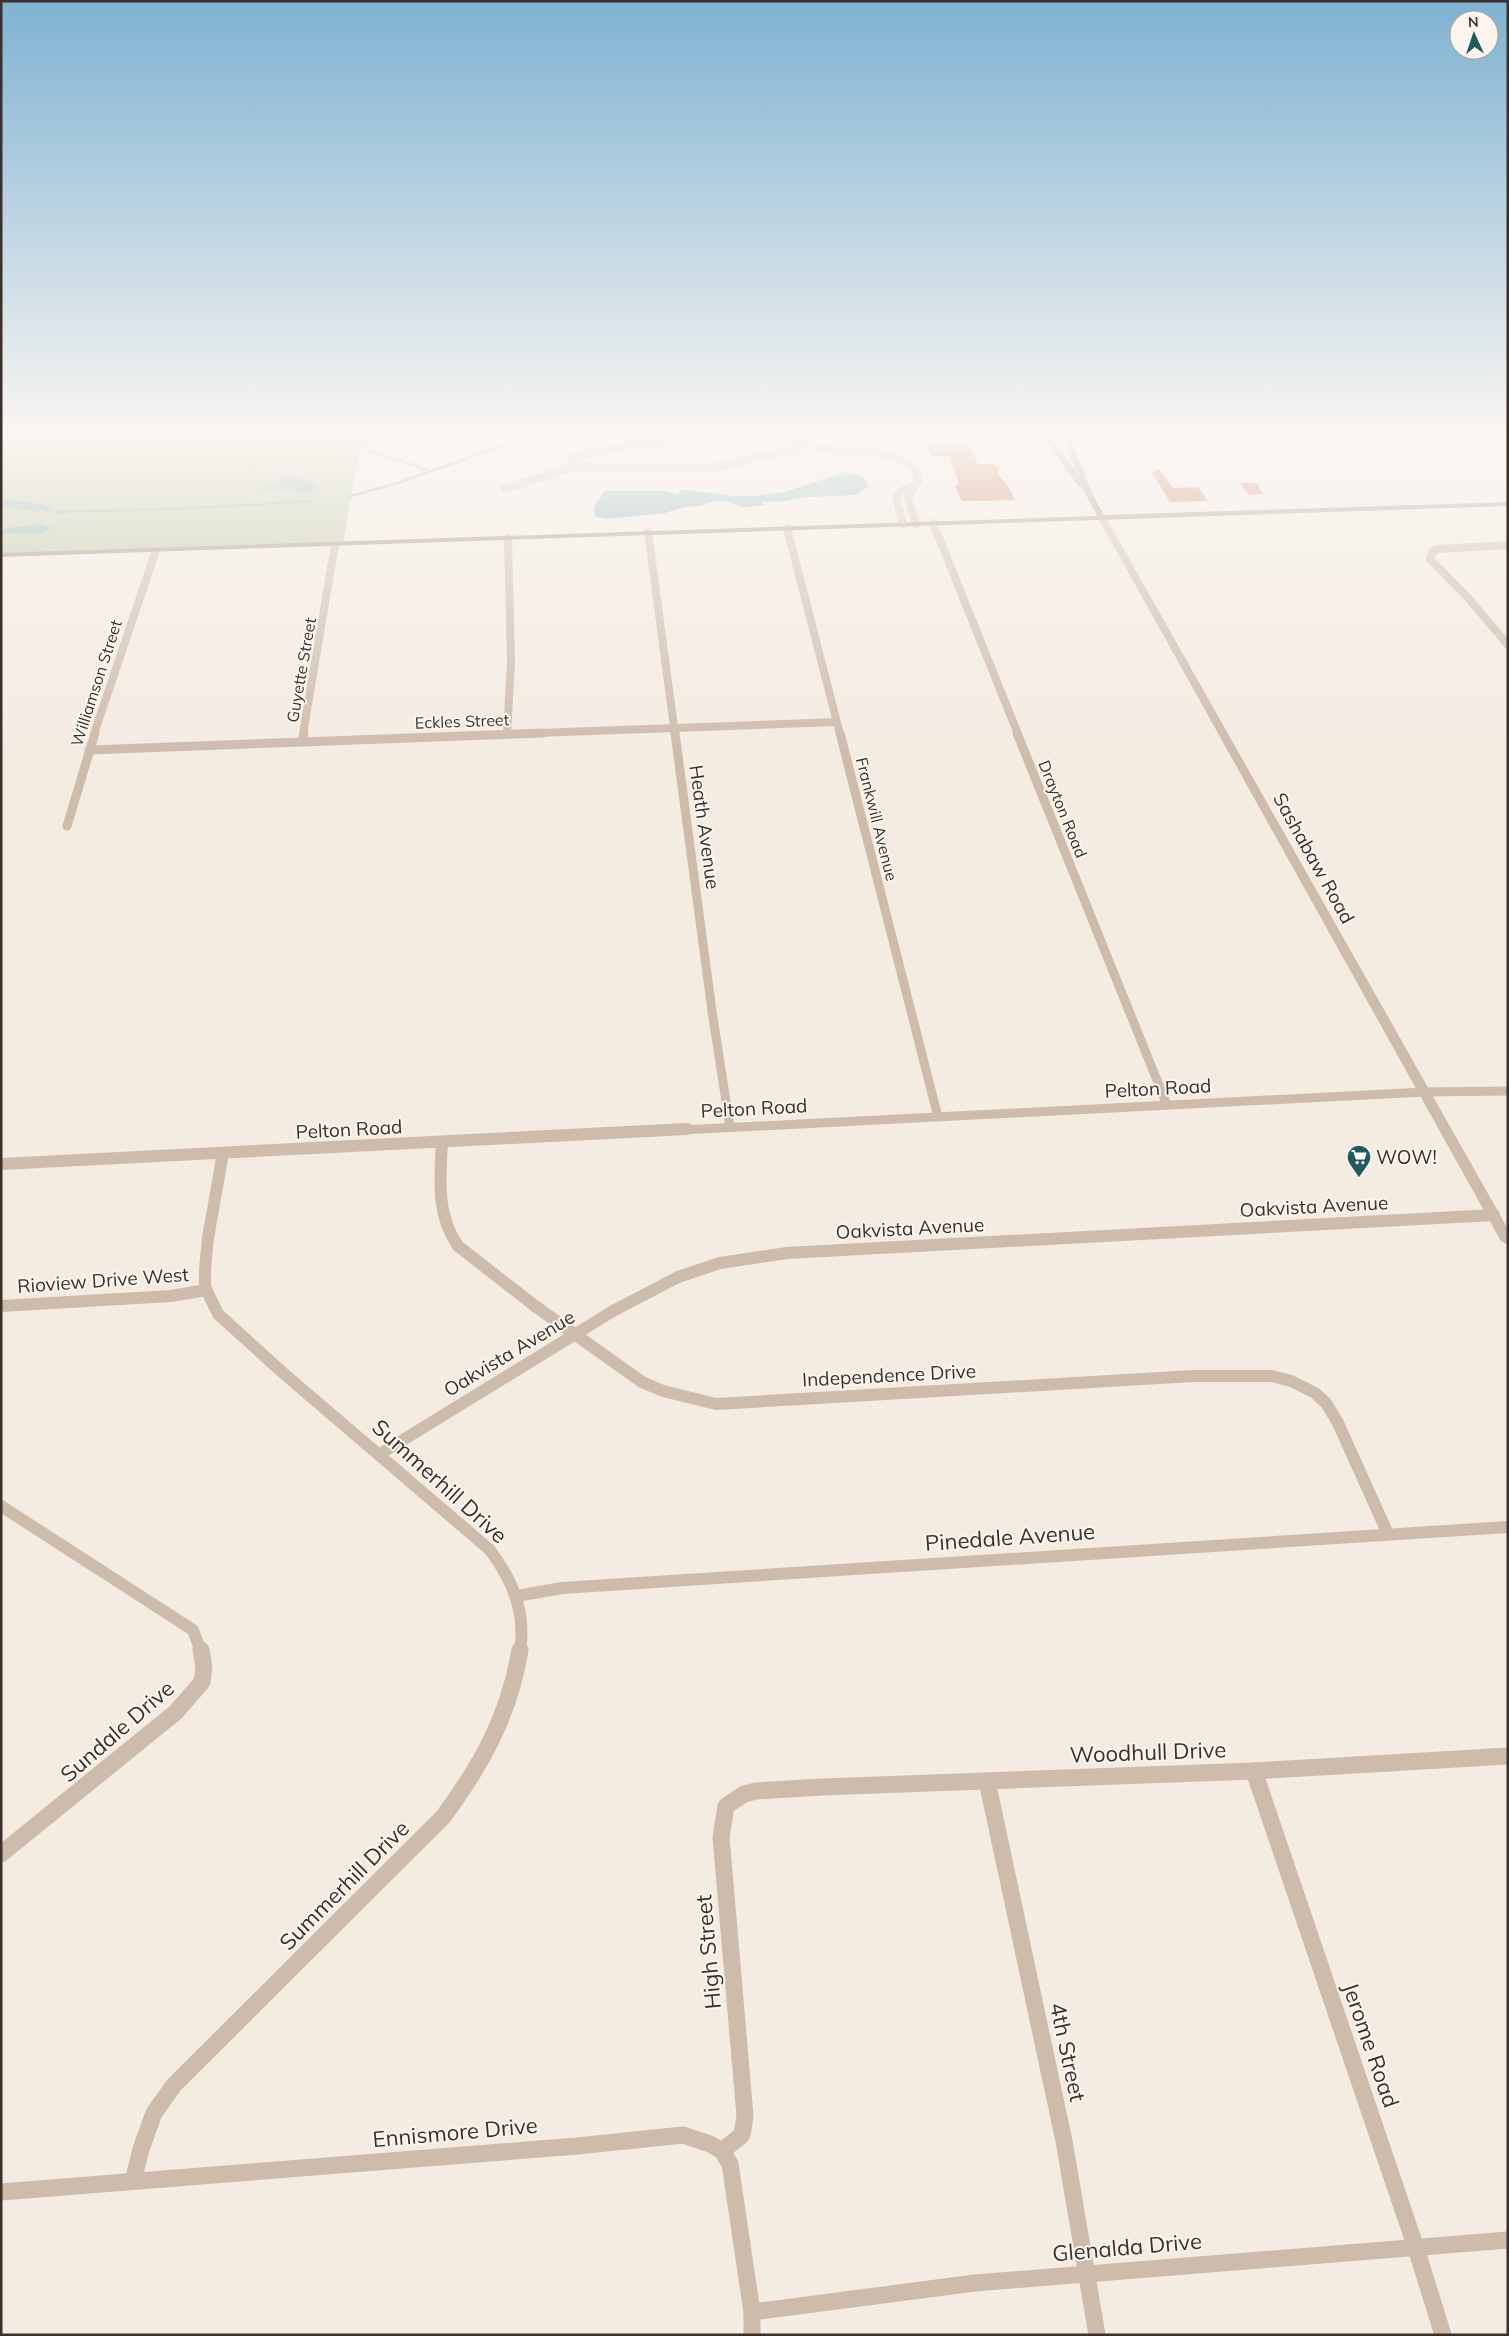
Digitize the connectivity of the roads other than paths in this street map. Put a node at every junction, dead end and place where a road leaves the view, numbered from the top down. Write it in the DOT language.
graph roads {
  1 [pos="421,541"];
  2 [pos="508,541"];
  3 [pos="649,541"];
  4 [pos="790,541"];
  5 [pos="940,541"];
  6 [pos="1115,541"];
  7 [pos="335,544"];
  8 [pos="1508,545"];
  9 [pos="156,550"];
  10 [pos="1,555"];
  11 [pos="1508,645"];
  12 [pos="836,722"];
  13 [pos="675,729"];
  14 [pos="507,734"];
  15 [pos="302,742"];
  16 [pos="89,750"];
  17 [pos="67,826"];
  18 [pos="1508,1091"];
  19 [pos="1424,1092"];
  20 [pos="1167,1105"];
  21 [pos="938,1117"];
  22 [pos="730,1127"];
  23 [pos="442,1142"];
  24 [pos="223,1153"];
  25 [pos="1,1164"];
  26 [pos="1500,1222"];
  27 [pos="1508,1241"];
  28 [pos="206,1290"];
  29 [pos="1,1306"];
  30 [pos="576,1335"];
  31 [pos="380,1454"];
  32 [pos="1,1506"];
  33 [pos="1508,1527"];
  34 [pos="1388,1534"];
  35 [pos="517,1596"];
  36 [pos="1508,1756"];
  37 [pos="1254,1771"];
  38 [pos="987,1781"];
  39 [pos="790,1788"];
  40 [pos="1,1854"];
  41 [pos="722,2151"];
  42 [pos="133,2181"];
  43 [pos="1,2192"];
  44 [pos="1508,2240"];
  45 [pos="1416,2248"];
  46 [pos="1086,2274"];
  47 [pos="752,2312"];
  48 [pos="752,2335"];
  49 [pos="1097,2335"];
  50 [pos="1443,2335"];
  1 -- 7 [label="main road"];
  2 -- 14 [label="street"];
  3 -- 13 [label="street, Heath Avenue"];
  4 -- 12 [label="street, Frankwill Avenue"];
  5 -- 20 [label="street, Drayton Road"];
  6 -- 19 [label="street, Sashabaw Road"];
  7 -- 9 [label="main road"];
  7 -- 15 [label="street, Guyette Street"];
  8 -- 11 [label="street"];
  9 -- 10 [label="main road"];
  9 -- 16 [label="street, Williamson Street"];
  12 -- 13 [label="street, Eckles Street"];
  12 -- 21 [label="street, Frankwill Avenue"];
  13 -- 14 [label="street, Eckles Street"];
  13 -- 22 [label="street, Heath Avenue"];
  14 -- 15 [label="street, Eckles Street"];
  15 -- 16 [label="street, Eckles Street"];
  16 -- 17 [label="street, Williamson Street"];
  18 -- 19 [label="street, Pelton Road"];
  19 -- 20 [label="street, Pelton Road"];
  19 -- 26 [label="street, Sashabaw Road"];
  20 -- 21 [label="street, Pelton Road"];
  21 -- 22 [label="street, Pelton Road"];
  22 -- 23 [label="street, Pelton Road"];
  23 -- 24 [label="street, Pelton Road"];
  23 -- 30 [label="street, Independence Drive"];
  24 -- 25 [label="street, Pelton Road"];
  24 -- 28 [label="street, Summerhill Drive"];
  26 -- 27 [label="street, Sashabaw Road"];
  26 -- 30 [label="street, Oakvista Avenue"];
  28 -- 29 [label="street, Rioview Drive West"];
  28 -- 31 [label="street, Summerhill Drive"];
  30 -- 31 [label="street, Oakvista Avenue"];
  30 -- 34 [label="street, Independence Drive"];
  31 -- 35 [label="street, Summerhill Drive"];
  32 -- 40 [label="street, Sundale Drive"];
  33 -- 34 [label="street, Pinedale Avenue"];
  34 -- 35 [label="street, Pinedale Avenue"];
  35 -- 42 [label="street, Summerhill Drive"];
  36 -- 37 [label="street, Woodhull Drive"];
  37 -- 38 [label="street, Woodhull Drive"];
  37 -- 45 [label="street, Jerome Road"];
  38 -- 39 [label="street, Woodhull Drive"];
  38 -- 46 [label="street, 4th Street"];
  39 -- 41 [label="street, High Street"];
  41 -- 42 [label="street, Ennismore Drive"];
  41 -- 47 [label="street"];
  42 -- 43 [label="street, Ennismore Drive"];
  44 -- 45 [label="street, Glenalda Drive"];
  45 -- 46 [label="street, Glenalda Drive"];
  45 -- 50 [label="street, Jerome Road"];
  46 -- 47 [label="street, Glenalda Drive"];
  46 -- 49 [label="street, 4th Street"];
  47 -- 48 [label="street"];
}
